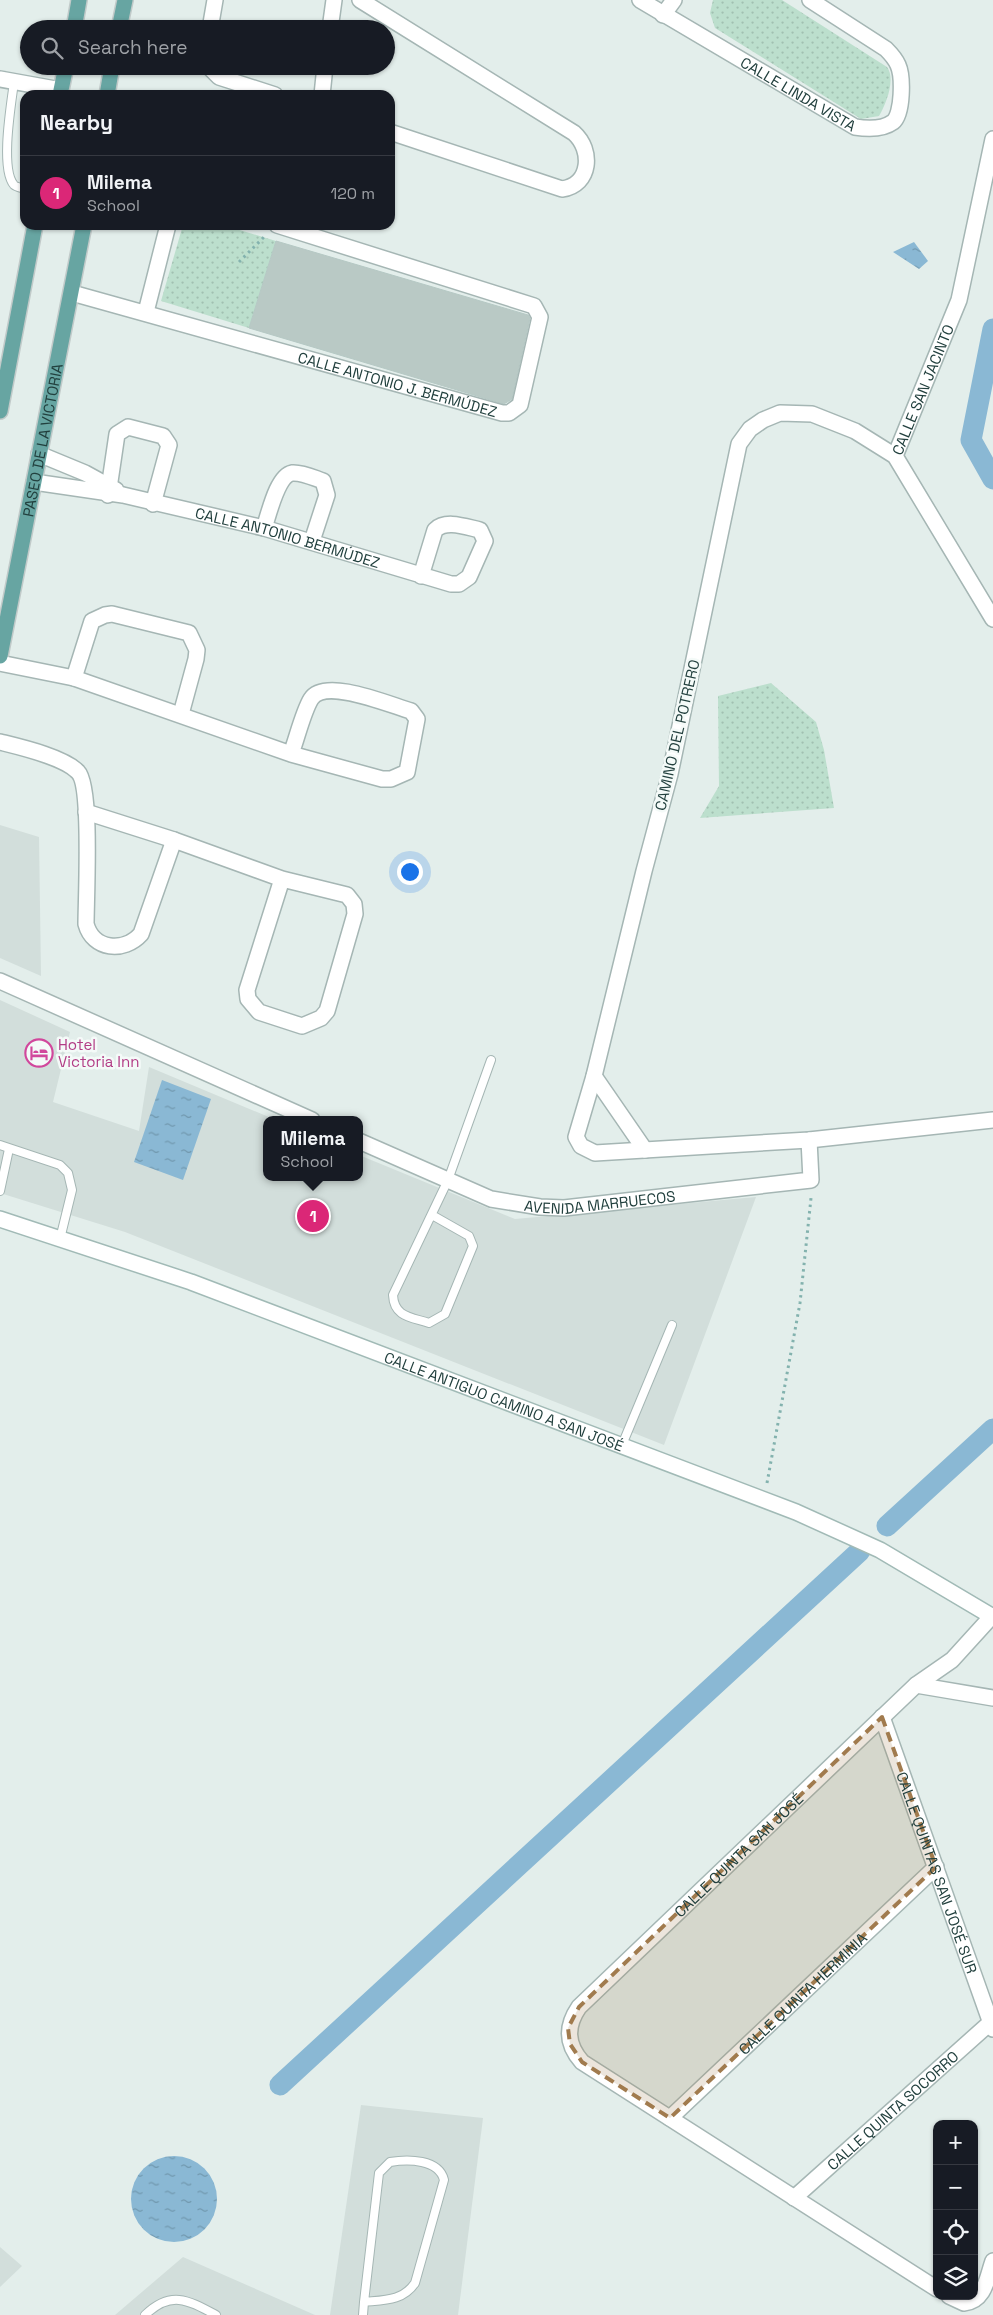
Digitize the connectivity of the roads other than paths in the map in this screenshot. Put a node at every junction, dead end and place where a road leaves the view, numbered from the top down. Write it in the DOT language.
graph roads {
  1 [pos="79,0"];
  2 [pos="125,0"];
  3 [pos="215,0"];
  4 [pos="334,0"];
  5 [pos="360,0"];
  6 [pos="640,0"];
  7 [pos="674,0"];
  8 [pos="810,0"];
  9 [pos="663,15"];
  10 [pos="76,20"];
  11 [pos="121,20"];
  12 [pos="212,20"];
  13 [pos="331,20"];
  14 [pos="392,20"];
  15 [pos="395,22"];
  16 [pos="64,75"];
  17 [pos="110,75"];
  18 [pos="217,75"];
  19 [pos="324,75"];
  20 [pos="7,80"];
  21 [pos="52,90"];
  22 [pos="61,90"];
  23 [pos="108,90"];
  24 [pos="259,90"];
  25 [pos="323,90"];
  26 [pos="395,134"];
  27 [pos="993,139"];
  28 [pos="20,188"];
  29 [pos="34,230"];
  30 [pos="83,230"];
  31 [pos="167,230"];
  32 [pos="280,230"];
  33 [pos="72,293"];
  34 [pos="146,312"];
  35 [pos="0,411"];
  36 [pos="39,454"];
  37 [pos="895,456"];
  38 [pos="34,482"];
  39 [pos="113,491"];
  40 [pos="153,504"];
  41 [pos="264,528"];
  42 [pos="312,541"];
  43 [pos="422,576"];
  44 [pos="993,619"];
  45 [pos="0,656"];
  46 [pos="0,663"];
  47 [pos="74,678"];
  48 [pos="181,714"];
  49 [pos="0,742"];
  50 [pos="291,754"];
  51 [pos="86,812"];
  52 [pos="174,840"];
  53 [pos="282,879"];
  54 [pos="0,981"];
  55 [pos="491,1060"];
  56 [pos="594,1076"];
  57 [pos="303,1116"];
  58 [pos="993,1120"];
  59 [pos="809,1140"];
  60 [pos="363,1142"];
  61 [pos="0,1145"];
  62 [pos="9,1148"];
  63 [pos="645,1150"];
  64 [pos="448,1180"];
  65 [pos="0,1191"];
  66 [pos="432,1216"];
  67 [pos="0,1219"];
  68 [pos="60,1238"];
  69 [pos="672,1325"];
  70 [pos="622,1445"];
  71 [pos="993,1617"];
  72 [pos="916,1685"];
  73 [pos="993,1698"];
  74 [pos="882,1717"];
  75 [pos="936,1867"];
  76 [pos="992,2026"];
  77 [pos="670,2118"];
  78 [pos="794,2198"];
  79 [pos="993,2261"];
  80 [pos="933,2286"];
  81 [pos="978,2298"];
  82 [pos="954,2300"];
  83 [pos="974,2300"];
  84 [pos="364,2302"];
  85 [pos="146,2315"];
  86 [pos="216,2315"];
  87 [pos="363,2315"];
  1 -- 10 [label="main road"];
  2 -- 11 [label="main road"];
  3 -- 12 [label="street"];
  4 -- 13 [label="street"];
  5 -- 14 [label="street"];
  6 -- 9 [label="street, CALLE LINDA VISTA"];
  7 -- 9 [label="street"];
  8 -- 9 [label="street, CALLE LINDA VISTA"];
  15 -- 26 [label="street"];
  16 -- 22 [label="main road"];
  17 -- 23 [label="main road"];
  18 -- 24 [label="street"];
  19 -- 25 [label="street"];
  20 -- 21 [label="street"];
  20 -- 28 [label="lane"];
  27 -- 37 [label="street, CALLE SAN JACINTO"];
  29 -- 35 [label="main road"];
  30 -- 33 [label="main road, PASEO DE LA VICTORIA"];
  31 -- 34 [label="street"];
  32 -- 34 [label="street, CALLE ANTONIO J. BERMÚDEZ"];
  33 -- 34 [label="street, CALLE ANTONIO J. BERMÚDEZ"];
  33 -- 36 [label="main road, PASEO DE LA VICTORIA"];
  36 -- 38 [label="main road, PASEO DE LA VICTORIA"];
  36 -- 39 [label="street, CALLE ANTONIO BERMÚDEZ"];
  37 -- 44 [label="street, CALLE SAN JACINTO"];
  37 -- 56 [label="street, CAMINO DEL POTRERO"];
  38 -- 39 [label="street, CALLE ANTONIO BERMÚDEZ"];
  38 -- 45 [label="main road, PASEO DE LA VICTORIA"];
  39 -- 40 [label="street, CALLE ANTONIO BERMÚDEZ"];
  39 -- 40 [label="street"];
  40 -- 41 [label="street, CALLE ANTONIO BERMÚDEZ"];
  41 -- 42 [label="street, CALLE ANTONIO BERMÚDEZ"];
  41 -- 42 [label="street"];
  42 -- 43 [label="street, CALLE ANTONIO BERMÚDEZ"];
  43 -- 43 [label="street, CALLE ANTONIO BERMÚDEZ"];
  46 -- 47 [label="street"];
  47 -- 48 [label="street"];
  47 -- 48 [label="street"];
  48 -- 50 [label="street"];
  49 -- 51 [label="street"];
  50 -- 50 [label="street"];
  51 -- 52 [label="street"];
  51 -- 52 [label="street"];
  52 -- 53 [label="street"];
  53 -- 53 [label="street"];
  54 -- 57 [label="street"];
  55 -- 64 [label="lane"];
  56 -- 63 [label="street"];
  56 -- 63 [label="street, CAMINO DEL POTRERO"];
  58 -- 59 [label="street"];
  59 -- 63 [label="street"];
  59 -- 64 [label="street, AVENIDA MARRUECOS"];
  60 -- 64 [label="street, AVENIDA MARRUECOS"];
  61 -- 62 [label="lane"];
  62 -- 65 [label="lane"];
  62 -- 68 [label="lane"];
  64 -- 66 [label="lane"];
  66 -- 66 [label="lane"];
  67 -- 68 [label="street, CALLE ANTIGUO CAMINO A SAN JOSÉ"];
  68 -- 70 [label="street, CALLE ANTIGUO CAMINO A SAN JOSÉ"];
  69 -- 70 [label="lane"];
  70 -- 71 [label="street, CALLE ANTIGUO CAMINO A SAN JOSÉ"];
  71 -- 72 [label="street, CALLE QUINTA SAN JOSÉ"];
  72 -- 73 [label="street"];
  72 -- 74 [label="street, CALLE QUINTA SAN JOSÉ"];
  74 -- 75 [label="street, CALLE QUINTAS SAN JOSÉ SUR"];
  74 -- 77 [label="street, CALLE QUINTA SAN JOSÉ"];
  75 -- 76 [label="street, CALLE QUINTAS SAN JOSÉ SUR"];
  75 -- 77 [label="street, CALLE QUINTA HERMINIA"];
  76 -- 78 [label="street, CALLE QUINTA SOCORRO"];
  77 -- 78 [label="street"];
  78 -- 80 [label="street"];
  79 -- 81 [label="street"];
  82 -- 83 [label="street"];
  84 -- 84 [label="lane"];
  84 -- 87 [label="lane"];
  85 -- 86 [label="lane"];
}
